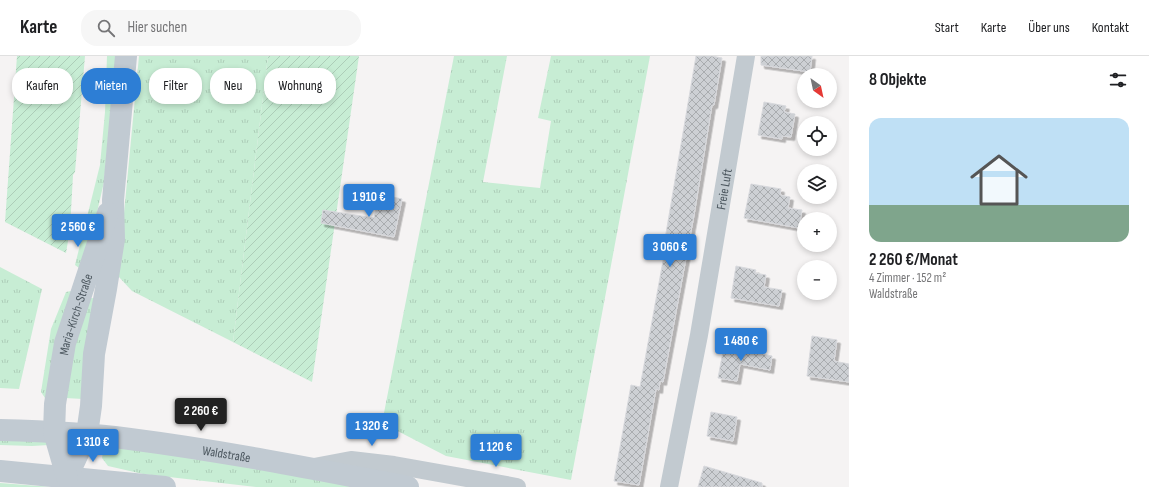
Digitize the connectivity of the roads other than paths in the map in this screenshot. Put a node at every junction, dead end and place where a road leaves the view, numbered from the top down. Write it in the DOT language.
graph roads {
  1 [pos="126,56"];
  2 [pos="746,56"];
  3 [pos="113,200"];
  4 [pos="0,430"];
  5 [pos="54,432"];
  6 [pos="88,434"];
  7 [pos="309,468"];
  8 [pos="0,471"];
  9 [pos="68,477"];
  10 [pos="165,487"];
  11 [pos="408,487"];
  12 [pos="517,487"];
  13 [pos="669,487"];
  1 -- 3 [label="main road, Maria-Kirch-Straße"];
  2 -- 13 [label="street, Freie Luft"];
  3 -- 5 [label="main road, Maria-Kirch-Straße"];
  3 -- 6 [label="main road, Maria-Kirch-Straße"];
  4 -- 5 [label="main road, Waldstraße"];
  5 -- 6 [label="main road, Waldstraße"];
  5 -- 9 [label="main road, Maria-Kirch-Straße"];
  6 -- 7 [label="main road, Waldstraße"];
  6 -- 9 [label="main road, Maria-Kirch-Straße"];
  7 -- 11 [label="main road, Waldstraße"];
  7 -- 12 [label="street, Waldstraße"];
  8 -- 9 [label="main road"];
  9 -- 10 [label="main road"];
}
